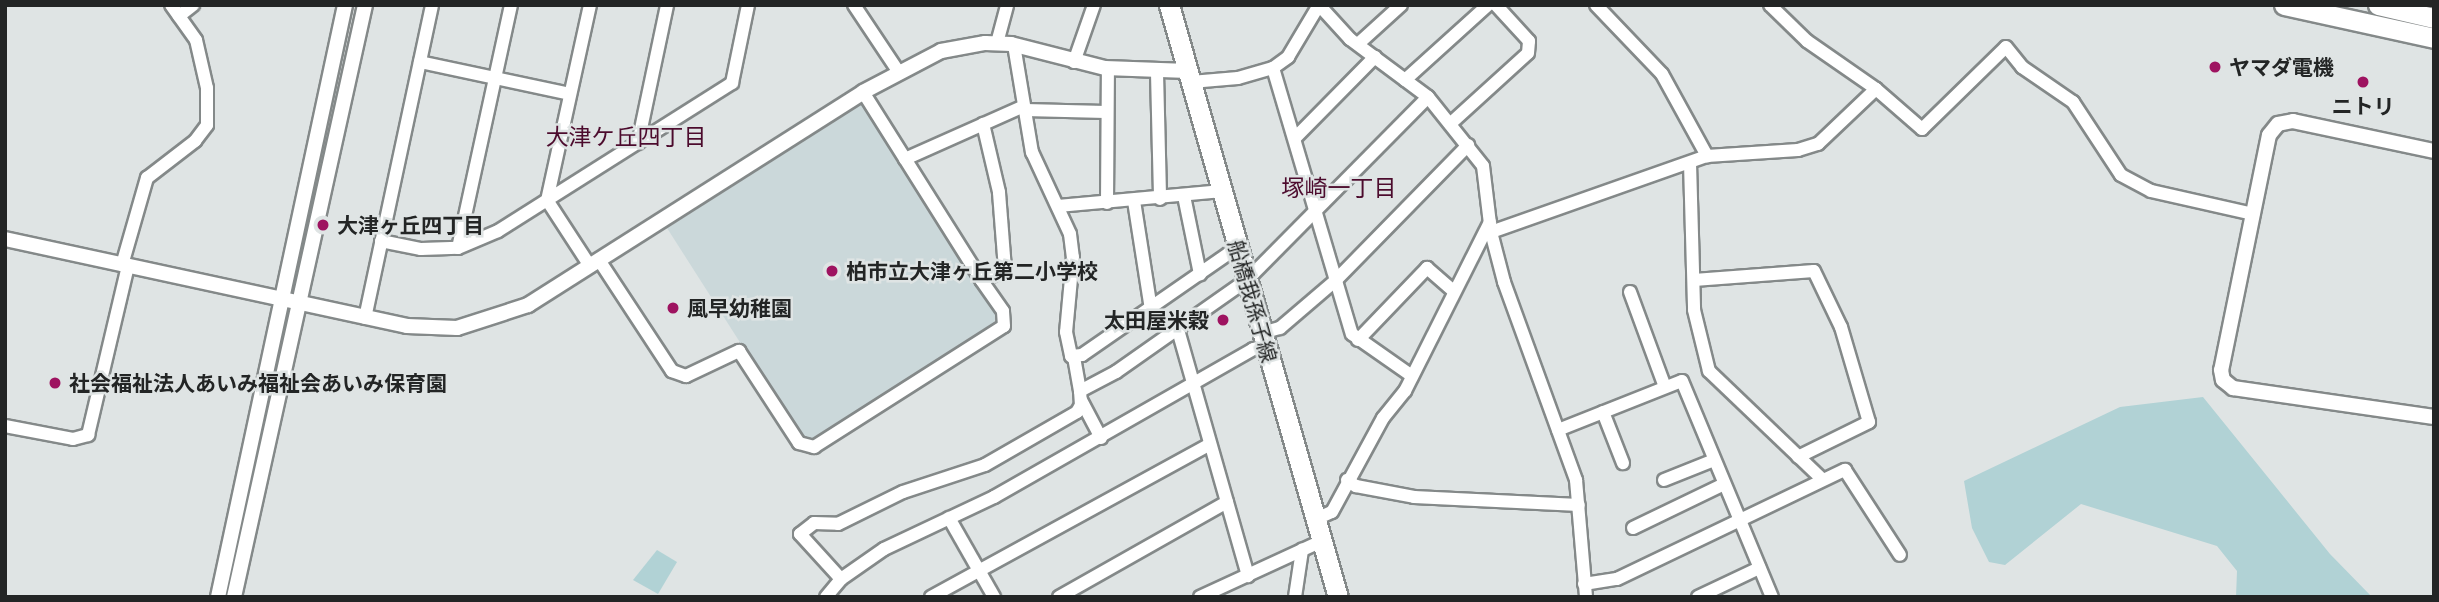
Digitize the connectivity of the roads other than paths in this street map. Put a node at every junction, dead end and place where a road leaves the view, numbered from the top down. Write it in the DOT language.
graph roads {
  1 [pos="193,5"];
  2 [pos="345,5"];
  3 [pos="365,5"];
  4 [pos="432,5"];
  5 [pos="511,5"];
  6 [pos="590,5"];
  7 [pos="667,5"];
  8 [pos="748,5"];
  9 [pos="854,5"];
  10 [pos="1007,5"];
  11 [pos="1094,5"];
  12 [pos="1168,5"];
  13 [pos="1319,5"];
  14 [pos="1401,5"];
  15 [pos="1488,5"];
  16 [pos="1496,5"];
  17 [pos="1596,5"];
  18 [pos="1770,5"];
  19 [pos="2284,5"];
  20 [pos="2378,5"];
  21 [pos="176,10"];
  22 [pos="2434,18"];
  23 [pos="2434,38"];
  24 [pos="997,43"];
  25 [pos="1358,44"];
  26 [pos="1014,45"];
  27 [pos="1375,57"];
  28 [pos="420,62"];
  29 [pos="1074,62"];
  30 [pos="1108,68"];
  31 [pos="1273,68"];
  32 [pos="898,71"];
  33 [pos="1157,73"];
  34 [pos="495,77"];
  35 [pos="1189,77"];
  36 [pos="1405,80"];
  37 [pos="1876,89"];
  38 [pos="863,92"];
  39 [pos="570,94"];
  40 [pos="1428,97"];
  41 [pos="1025,108"];
  42 [pos="1106,112"];
  43 [pos="983,124"];
  44 [pos="1450,124"];
  45 [pos="1295,138"];
  46 [pos="638,143"];
  47 [pos="1468,145"];
  48 [pos="2434,151"];
  49 [pos="1707,156"];
  50 [pos="905,159"];
  51 [pos="1690,163"];
  52 [pos="1222,191"];
  53 [pos="1184,196"];
  54 [pos="1160,199"];
  55 [pos="547,200"];
  56 [pos="1134,201"];
  57 [pos="1107,203"];
  58 [pos="1058,206"];
  59 [pos="1314,211"];
  60 [pos="2253,214"];
  61 [pos="1491,227"];
  62 [pos="5,239"];
  63 [pos="381,242"];
  64 [pos="458,248"];
  65 [pos="1239,252"];
  66 [pos="594,263"];
  67 [pos="125,265"];
  68 [pos="1200,274"];
  69 [pos="1247,280"];
  70 [pos="1336,280"];
  71 [pos="1694,280"];
  72 [pos="982,281"];
  73 [pos="1453,291"];
  74 [pos="1630,292"];
  75 [pos="281,300"];
  76 [pos="297,304"];
  77 [pos="1151,309"];
  78 [pos="365,318"];
  79 [pos="1178,330"];
  80 [pos="1264,339"];
  81 [pos="1358,340"];
  82 [pos="1074,357"];
  83 [pos="1412,376"];
  84 [pos="1194,385"];
  85 [pos="1665,387"];
  86 [pos="1080,395"];
  87 [pos="1602,412"];
  88 [pos="2434,416"];
  89 [pos="5,426"];
  90 [pos="1558,430"];
  91 [pos="1101,438"];
  92 [pos="1210,444"];
  93 [pos="1798,457"];
  94 [pos="1714,460"];
  95 [pos="1623,463"];
  96 [pos="1821,478"];
  97 [pos="1348,480"];
  98 [pos="1664,480"];
  99 [pos="1724,484"];
  100 [pos="1227,502"];
  101 [pos="1579,505"];
  102 [pos="949,518"];
  103 [pos="1317,519"];
  104 [pos="1737,519"];
  105 [pos="1633,528"];
  106 [pos="1322,541"];
  107 [pos="1302,550"];
  108 [pos="1900,555"];
  109 [pos="1759,568"];
  110 [pos="979,571"];
  111 [pos="1248,576"];
  112 [pos="841,579"];
  113 [pos="1585,590"];
  114 [pos="218,597"];
  115 [pos="234,597"];
  116 [pos="825,597"];
  117 [pos="931,597"];
  118 [pos="994,597"];
  119 [pos="1059,597"];
  120 [pos="1200,597"];
  121 [pos="1295,597"];
  122 [pos="1338,597"];
  123 [pos="1698,597"];
  124 [pos="1772,597"];
  1 -- 21 [label="street"];
  2 -- 75 [label="street"];
  3 -- 76 [label="street"];
  4 -- 28 [label="street"];
  5 -- 34 [label="street"];
  6 -- 39 [label="street"];
  7 -- 46 [label="street"];
  8 -- 46 [label="street"];
  9 -- 32 [label="street"];
  10 -- 24 [label="street"];
  11 -- 29 [label="street"];
  12 -- 35 [label="main road, 船橋我孫子線"];
  13 -- 25 [label="street"];
  13 -- 31 [label="street"];
  14 -- 25 [label="street"];
  15 -- 36 [label="street"];
  16 -- 44 [label="street"];
  17 -- 49 [label="street"];
  18 -- 37 [label="street"];
  19 -- 23 [label="main road"];
  20 -- 22 [label="main road"];
  21 -- 67 [label="street"];
  24 -- 26 [label="street"];
  24 -- 32 [label="street"];
  25 -- 27 [label="street"];
  26 -- 29 [label="street"];
  26 -- 41 [label="street"];
  27 -- 36 [label="street"];
  27 -- 45 [label="street"];
  28 -- 34 [label="street"];
  28 -- 63 [label="street"];
  29 -- 30 [label="street"];
  30 -- 33 [label="street"];
  30 -- 42 [label="street"];
  31 -- 35 [label="street"];
  31 -- 45 [label="street"];
  32 -- 38 [label="street"];
  33 -- 35 [label="street"];
  33 -- 54 [label="street"];
  34 -- 39 [label="street"];
  34 -- 64 [label="street"];
  35 -- 52 [label="main road, 船橋我孫子線"];
  36 -- 40 [label="street"];
  37 -- 49 [label="street"];
  37 -- 60 [label="street"];
  38 -- 50 [label="street"];
  38 -- 66 [label="street"];
  39 -- 55 [label="street"];
  40 -- 44 [label="street"];
  40 -- 59 [label="street"];
  41 -- 42 [label="street"];
  41 -- 43 [label="street"];
  41 -- 58 [label="street"];
  42 -- 57 [label="street"];
  43 -- 50 [label="street"];
  43 -- 72 [label="street"];
  44 -- 47 [label="street"];
  45 -- 59 [label="street"];
  46 -- 55 [label="street"];
  47 -- 61 [label="street"];
  47 -- 70 [label="street"];
  48 -- 60 [label="street"];
  49 -- 51 [label="street"];
  50 -- 72 [label="street"];
  51 -- 61 [label="street"];
  51 -- 71 [label="street"];
  52 -- 53 [label="street"];
  52 -- 65 [label="main road, 船橋我孫子線"];
  53 -- 54 [label="street"];
  53 -- 68 [label="street"];
  54 -- 56 [label="street"];
  55 -- 64 [label="street"];
  55 -- 66 [label="street"];
  56 -- 57 [label="street"];
  56 -- 77 [label="street"];
  57 -- 58 [label="street"];
  58 -- 82 [label="street"];
  59 -- 69 [label="street"];
  59 -- 70 [label="street"];
  60 -- 88 [label="street"];
  61 -- 73 [label="street"];
  61 -- 90 [label="street"];
  62 -- 67 [label="street"];
  63 -- 64 [label="street"];
  63 -- 78 [label="street"];
  65 -- 68 [label="street"];
  65 -- 69 [label="main road, 船橋我孫子線"];
  66 -- 72 [label="street"];
  66 -- 78 [label="street"];
  67 -- 75 [label="street"];
  67 -- 89 [label="street"];
  68 -- 77 [label="street"];
  69 -- 79 [label="street"];
  69 -- 80 [label="main road, 船橋我孫子線"];
  70 -- 80 [label="street"];
  70 -- 81 [label="street"];
  71 -- 93 [label="street"];
  71 -- 93 [label="street"];
  73 -- 81 [label="street"];
  73 -- 83 [label="street"];
  74 -- 85 [label="street"];
  75 -- 76 [label="street"];
  75 -- 114 [label="street"];
  76 -- 78 [label="street"];
  76 -- 115 [label="street"];
  77 -- 82 [label="street"];
  79 -- 84 [label="street"];
  79 -- 86 [label="street"];
  80 -- 84 [label="street"];
  80 -- 103 [label="main road, 船橋我孫子線"];
  81 -- 83 [label="street"];
  82 -- 86 [label="street"];
  83 -- 97 [label="street"];
  84 -- 91 [label="street"];
  84 -- 92 [label="street"];
  85 -- 87 [label="street"];
  85 -- 94 [label="street"];
  86 -- 91 [label="street"];
  86 -- 112 [label="street"];
  87 -- 90 [label="street"];
  87 -- 95 [label="street"];
  90 -- 101 [label="street"];
  91 -- 102 [label="street"];
  92 -- 100 [label="street"];
  92 -- 110 [label="street"];
  93 -- 96 [label="street"];
  94 -- 98 [label="street"];
  94 -- 99 [label="street"];
  96 -- 104 [label="street"];
  96 -- 108 [label="street"];
  97 -- 101 [label="street"];
  97 -- 103 [label="street"];
  99 -- 104 [label="street"];
  99 -- 105 [label="street"];
  100 -- 111 [label="street"];
  100 -- 119 [label="street"];
  101 -- 113 [label="street"];
  102 -- 110 [label="street"];
  102 -- 112 [label="street"];
  103 -- 106 [label="main road, 船橋我孫子線"];
  104 -- 109 [label="street"];
  104 -- 113 [label="street"];
  106 -- 107 [label="street"];
  106 -- 122 [label="main road, 船橋我孫子線"];
  107 -- 111 [label="street"];
  107 -- 121 [label="street"];
  109 -- 123 [label="street"];
  109 -- 124 [label="street"];
  110 -- 117 [label="street"];
  110 -- 118 [label="street"];
  111 -- 120 [label="street"];
  112 -- 116 [label="street"];
}
